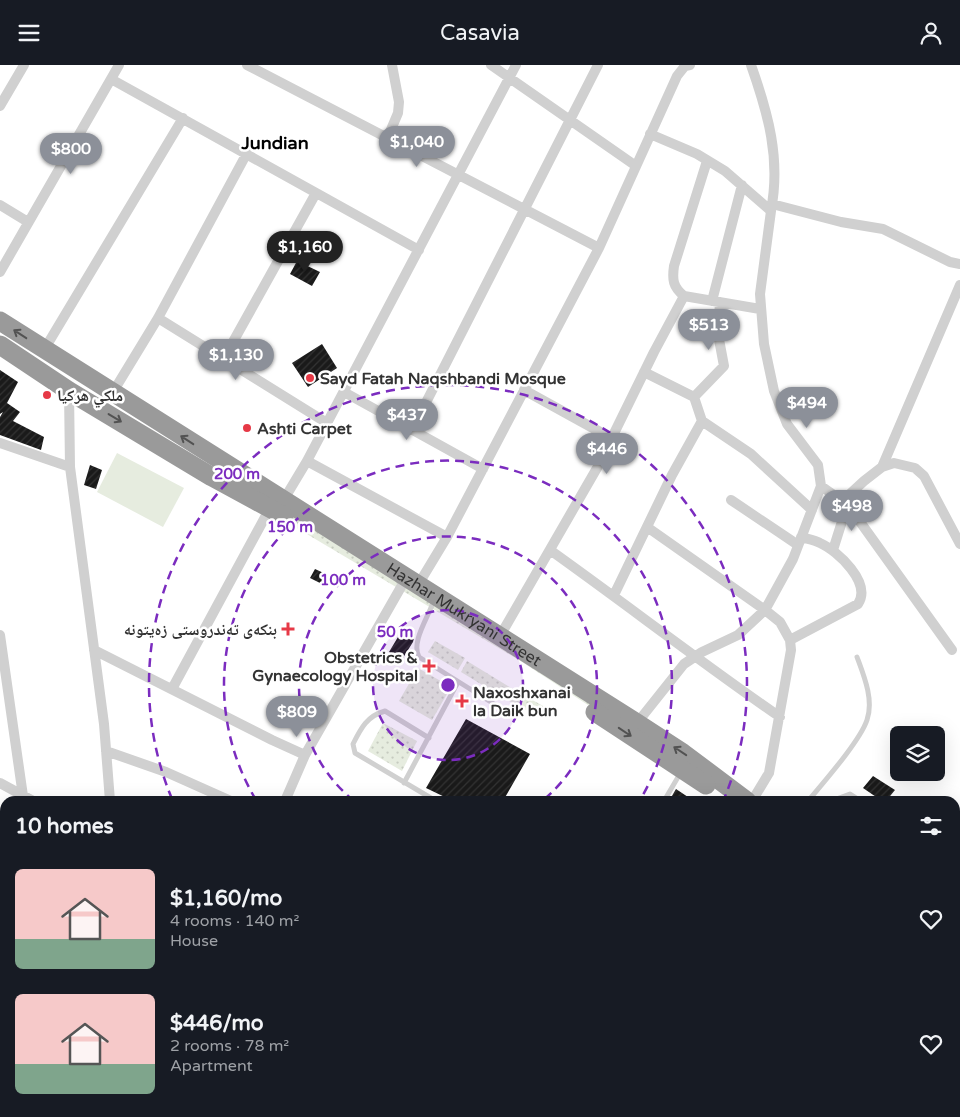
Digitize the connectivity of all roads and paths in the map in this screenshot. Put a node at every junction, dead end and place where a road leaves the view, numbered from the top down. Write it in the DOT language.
graph roads {
  1 [pos="24,65"];
  2 [pos="119,65"];
  3 [pos="247,65"];
  4 [pos="392,65"];
  5 [pos="491,65"];
  6 [pos="516,65"];
  7 [pos="598,65"];
  8 [pos="690,65"];
  9 [pos="751,65"];
  10 [pos="510,76"];
  11 [pos="111,79"];
  12 [pos="0,106"];
  13 [pos="183,118"];
  14 [pos="572,120"];
  15 [pos="650,134"];
  16 [pos="387,139"];
  17 [pos="247,153"];
  18 [pos="707,161"];
  19 [pos="636,166"];
  20 [pos="458,176"];
  21 [pos="742,185"];
  22 [pos="316,193"];
  23 [pos="0,205"];
  24 [pos="772,208"];
  25 [pos="525,210"];
  26 [pos="28,222"];
  27 [pos="599,248"];
  28 [pos="419,250"];
  29 [pos="960,264"];
  30 [pos="0,272"];
  31 [pos="960,285"];
  32 [pos="684,296"];
  33 [pos="716,301"];
  34 [pos="760,309"];
  35 [pos="158,318"];
  36 [pos="0,321"];
  37 [pos="0,345"];
  38 [pos="44,350"];
  39 [pos="224,358"];
  40 [pos="644,372"];
  41 [pos="524,390"];
  42 [pos="69,391"];
  43 [pos="113,392"];
  44 [pos="344,392"];
  45 [pos="694,397"];
  46 [pos="702,421"];
  47 [pos="327,423"];
  48 [pos="412,430"];
  49 [pos="611,438"];
  50 [pos="0,443"];
  51 [pos="307,461"];
  52 [pos="70,467"];
  53 [pos="882,467"];
  54 [pos="216,469"];
  55 [pos="483,469"];
  56 [pos="821,486"];
  57 [pos="730,500"];
  58 [pos="277,505"];
  59 [pos="848,505"];
  60 [pos="812,511"];
  61 [pos="647,527"];
  62 [pos="447,537"];
  63 [pos="800,541"];
  64 [pos="960,544"];
  65 [pos="550,550"];
  66 [pos="833,550"];
  67 [pos="410,586"];
  68 [pos="614,595"];
  69 [pos="432,605"];
  70 [pos="765,610"];
  71 [pos="0,635"];
  72 [pos="500,635"];
  73 [pos="790,640"];
  74 [pos="952,649"];
  75 [pos="94,650"];
  76 [pos="693,657"];
  77 [pos="856,657"];
  78 [pos="3,677"];
  79 [pos="458,682"];
  80 [pos="172,689"];
  81 [pos="502,709"];
  82 [pos="780,717"];
  83 [pos="637,723"];
  84 [pos="429,738"];
  85 [pos="106,751"];
  86 [pos="306,755"];
  87 [pos="682,770"];
  88 [pos="0,783"];
  89 [pos="404,783"];
  90 [pos="23,796"];
  91 [pos="110,796"];
  92 [pos="220,796"];
  93 [pos="287,796"];
  94 [pos="427,796"];
  95 [pos="667,796"];
  96 [pos="725,796"];
  97 [pos="740,796"];
  98 [pos="755,796"];
  99 [pos="812,796"];
  1 -- 12 [label="street"];
  2 -- 11 [label="street"];
  3 -- 16 [label="street"];
  4 -- 16 [label="street"];
  5 -- 10 [label="street"];
  6 -- 10 [label="street"];
  7 -- 14 [label="street"];
  8 -- 15 [label="street"];
  9 -- 24 [label="street"];
  10 -- 14 [label="street"];
  10 -- 20 [label="street"];
  11 -- 13 [label="street"];
  11 -- 26 [label="street"];
  13 -- 17 [label="street"];
  13 -- 38 [label="street"];
  14 -- 19 [label="street"];
  14 -- 25 [label="street"];
  15 -- 18 [label="street"];
  15 -- 19 [label="street"];
  16 -- 20 [label="street"];
  17 -- 22 [label="street"];
  17 -- 35 [label="street"];
  18 -- 21 [label="street"];
  18 -- 32 [label="street"];
  19 -- 27 [label="street"];
  20 -- 25 [label="street"];
  20 -- 28 [label="street"];
  21 -- 24 [label="street"];
  21 -- 33 [label="street"];
  22 -- 28 [label="street"];
  22 -- 39 [label="street"];
  23 -- 26 [label="street"];
  24 -- 29 [label="street"];
  24 -- 34 [label="street"];
  25 -- 27 [label="street"];
  25 -- 48 [label="street"];
  26 -- 30 [label="street"];
  27 -- 41 [label="street"];
  28 -- 44 [label="street"];
  31 -- 53 [label="street"];
  32 -- 33 [label="street"];
  32 -- 40 [label="street"];
  33 -- 34 [label="street"];
  33 -- 45 [label="street"];
  34 -- 56 [label="street"];
  35 -- 39 [label="street"];
  35 -- 43 [label="street"];
  38 -- 36 [label="highway, Hazhar Mukryani Street, one-way"];
  37 -- 42 [label="highway, Hazhar Mukryani Street"];
  38 -- 43 [label="highway, Hazhar Mukryani Street"];
  39 -- 47 [label="street"];
  40 -- 45 [label="street"];
  40 -- 49 [label="street"];
  41 -- 49 [label="street"];
  41 -- 55 [label="street"];
  42 -- 52 [label="street"];
  42 -- 54 [label="highway, Hazhar Mukryani Street, one-way"];
  54 -- 43 [label="highway, Hazhar Mukryani Street, one-way"];
  44 -- 47 [label="street"];
  44 -- 48 [label="street"];
  45 -- 46 [label="street"];
  46 -- 60 [label="street"];
  46 -- 61 [label="street"];
  47 -- 51 [label="street"];
  48 -- 55 [label="street"];
  49 -- 65 [label="street"];
  50 -- 52 [label="street"];
  51 -- 58 [label="street"];
  51 -- 62 [label="street"];
  52 -- 75 [label="street"];
  53 -- 59 [label="street"];
  53 -- 64 [label="street"];
  54 -- 58 [label="highway, Hazhar Mukryani Street"];
  55 -- 62 [label="street"];
  56 -- 59 [label="street"];
  56 -- 60 [label="street"];
  57 -- 63 [label="street"];
  58 -- 67 [label="highway, Hazhar Mukryani Street"];
  58 -- 80 [label="street"];
  59 -- 66 [label="street"];
  59 -- 74 [label="street"];
  60 -- 63 [label="street"];
  61 -- 68 [label="street"];
  61 -- 70 [label="street"];
  62 -- 67 [label="street"];
  63 -- 66 [label="street"];
  63 -- 70 [label="street"];
  65 -- 68 [label="street"];
  65 -- 72 [label="street"];
  66 -- 73 [label="street"];
  67 -- 69 [label="highway, Hazhar Mukryani Street"];
  67 -- 72 [label="highway, Hazhar Mukryani Street"];
  67 -- 86 [label="street"];
  68 -- 76 [label="street"];
  69 -- 79 [label="lane"];
  69 -- 87 [label="highway, Hazhar Mukryani Street, one-way"];
  70 -- 73 [label="street"];
  70 -- 76 [label="street"];
  71 -- 78 [label="street"];
  72 -- 83 [label="highway, Hazhar Mukryani Street"];
  73 -- 82 [label="street"];
  75 -- 80 [label="street"];
  75 -- 85 [label="street"];
  76 -- 82 [label="street"];
  76 -- 83 [label="street"];
  77 -- 99 [label="lane"];
  78 -- 90 [label="street"];
  79 -- 81 [label="lane"];
  79 -- 84 [label="lane"];
  80 -- 86 [label="street"];
  82 -- 98 [label="street"];
  97 -- 83 [label="highway, Hazhar Mukryani Street, one-way"];
  84 -- 89 [label="lane"];
  84 -- 89 [label="lane"];
  85 -- 91 [label="street"];
  85 -- 92 [label="street"];
  86 -- 93 [label="street"];
  87 -- 95 [label="lane"];
  87 -- 96 [label="highway, Hazhar Mukryani Street"];
  88 -- 90 [label="street"];
  89 -- 94 [label="lane"];
}
